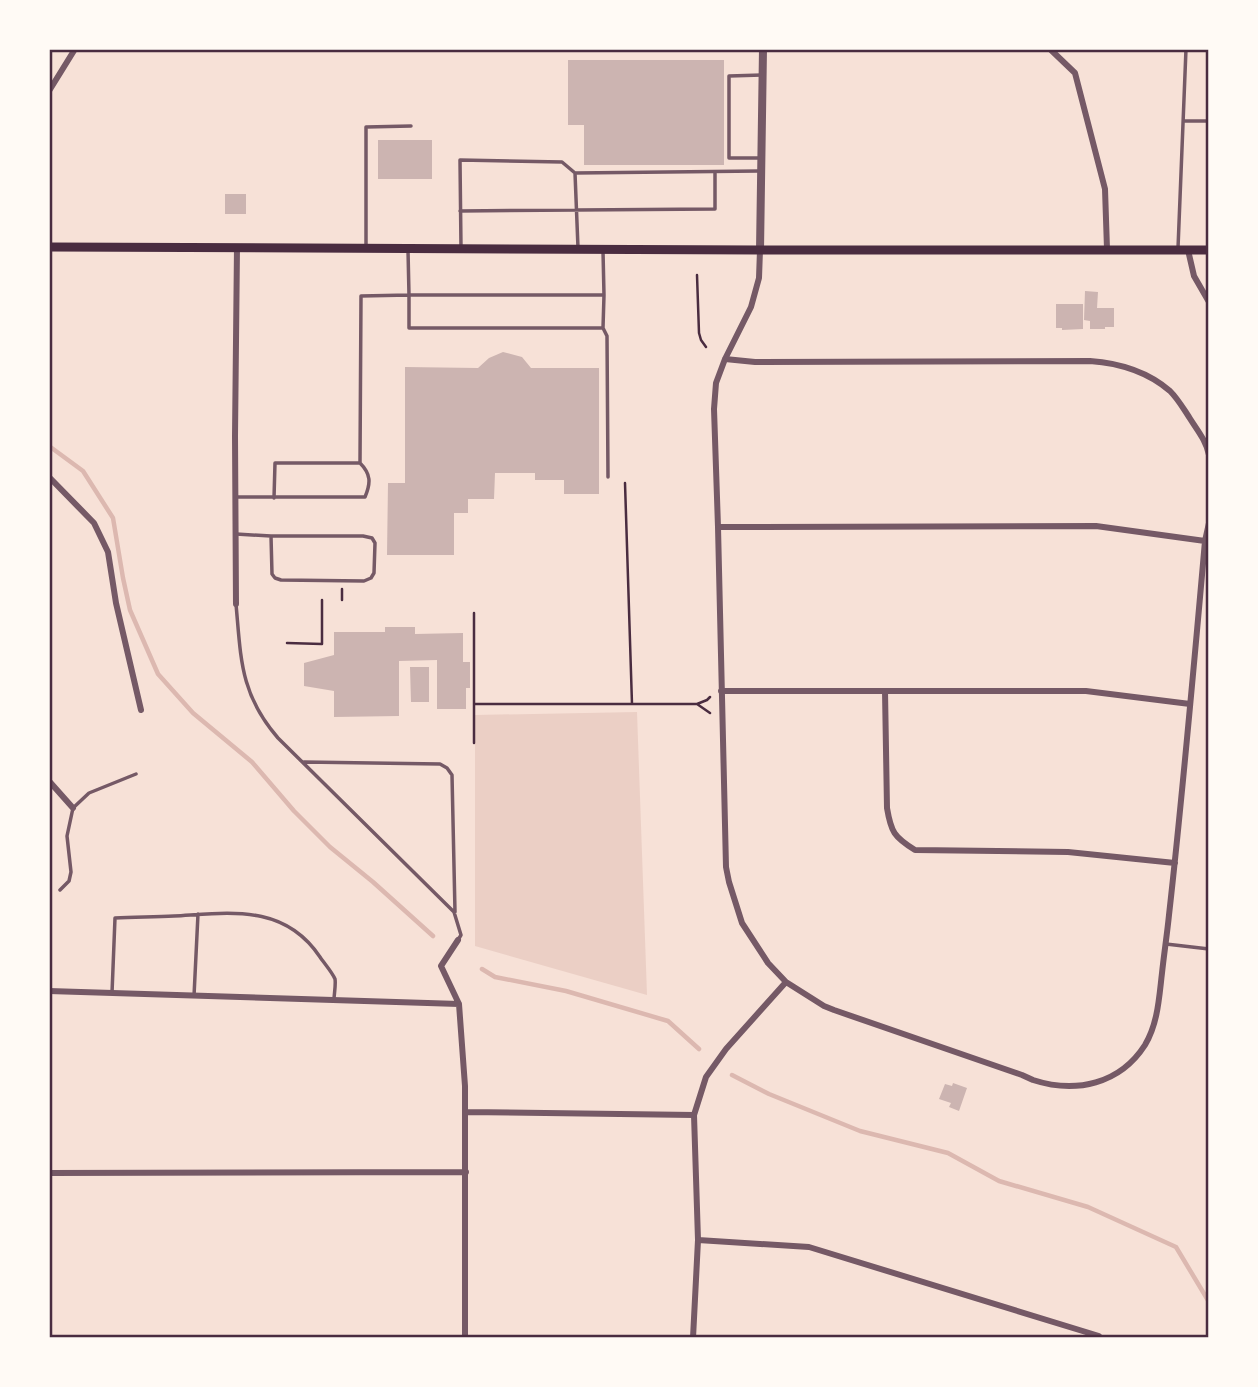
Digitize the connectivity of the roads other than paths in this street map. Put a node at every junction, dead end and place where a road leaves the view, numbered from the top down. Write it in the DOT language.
graph roads {
  1 [pos="75,49"];
  2 [pos="762,49"];
  3 [pos="1186,49"];
  4 [pos="1051,50"];
  5 [pos="762,75"];
  6 [pos="49,91"];
  7 [pos="1184,121"];
  8 [pos="1209,121"];
  9 [pos="411,126"];
  10 [pos="761,158"];
  11 [pos="715,172"];
  12 [pos="761,172"];
  13 [pos="575,173"];
  14 [pos="575,210"];
  15 [pos="460,211"];
  16 [pos="49,247"];
  17 [pos="237,247"];
  18 [pos="366,248"];
  19 [pos="408,248"];
  20 [pos="461,248"];
  21 [pos="578,249"];
  22 [pos="603,249"];
  23 [pos="1107,249"];
  24 [pos="760,250"];
  25 [pos="1183,250"];
  26 [pos="1209,250"];
  27 [pos="409,295"];
  28 [pos="604,295"];
  29 [pos="1209,302"];
  30 [pos="603,328"];
  31 [pos="725,359"];
  32 [pos="1209,455"];
  33 [pos="360,463"];
  34 [pos="49,477"];
  35 [pos="608,477"];
  36 [pos="235,497"];
  37 [pos="274,498"];
  38 [pos="1209,523"];
  39 [pos="718,527"];
  40 [pos="236,534"];
  41 [pos="271,536"];
  42 [pos="1205,541"];
  43 [pos="236,604"];
  44 [pos="721,691"];
  45 [pos="885,691"];
  46 [pos="1190,704"];
  47 [pos="141,710"];
  48 [pos="302,762"];
  49 [pos="136,774"];
  50 [pos="49,781"];
  51 [pos="72,808"];
  52 [pos="1175,863"];
  53 [pos="60,890"];
  54 [pos="198,914"];
  55 [pos="455,914"];
  56 [pos="458,940"];
  57 [pos="1166,944"];
  58 [pos="1209,949"];
  59 [pos="786,982"];
  60 [pos="49,991"];
  61 [pos="112,993"];
  62 [pos="194,996"];
  63 [pos="334,1000"];
  64 [pos="458,1004"];
  65 [pos="466,1112"];
  66 [pos="694,1115"];
  67 [pos="466,1172"];
  68 [pos="49,1173"];
  69 [pos="698,1240"];
  70 [pos="1099,1337"];
  71 [pos="465,1338"];
  72 [pos="693,1338"];
  1 -- 6 [label="street"];
  2 -- 5 [label="street"];
  3 -- 7 [label="lane"];
  4 -- 23 [label="street"];
  5 -- 10 [label="street"];
  5 -- 10 [label="lane"];
  7 -- 8 [label="lane"];
  7 -- 25 [label="lane"];
  9 -- 18 [label="lane"];
  10 -- 12 [label="street"];
  11 -- 12 [label="lane"];
  11 -- 13 [label="lane"];
  11 -- 14 [label="lane"];
  12 -- 24 [label="street"];
  13 -- 14 [label="lane"];
  13 -- 15 [label="lane"];
  14 -- 15 [label="lane"];
  14 -- 21 [label="lane"];
  15 -- 20 [label="lane"];
  16 -- 17 [label="main road"];
  17 -- 18 [label="main road"];
  17 -- 36 [label="street"];
  18 -- 19 [label="main road"];
  19 -- 20 [label="main road"];
  19 -- 27 [label="lane"];
  20 -- 21 [label="main road"];
  21 -- 22 [label="main road"];
  22 -- 24 [label="main road"];
  22 -- 28 [label="lane"];
  23 -- 24 [label="main road"];
  23 -- 25 [label="main road"];
  24 -- 31 [label="street"];
  25 -- 26 [label="main road"];
  25 -- 29 [label="street"];
  27 -- 28 [label="lane"];
  27 -- 30 [label="lane"];
  27 -- 33 [label="lane"];
  28 -- 30 [label="lane"];
  30 -- 35 [label="lane"];
  31 -- 32 [label="street"];
  31 -- 39 [label="street"];
  33 -- 37 [label="lane"];
  33 -- 37 [label="lane"];
  34 -- 47 [label="street"];
  36 -- 37 [label="lane"];
  36 -- 40 [label="street"];
  38 -- 42 [label="street"];
  39 -- 42 [label="street"];
  39 -- 44 [label="street"];
  40 -- 41 [label="lane"];
  40 -- 43 [label="street"];
  41 -- 41 [label="lane"];
  42 -- 46 [label="street"];
  43 -- 48 [label="lane"];
  44 -- 45 [label="street"];
  44 -- 59 [label="street"];
  45 -- 46 [label="street"];
  45 -- 52 [label="street"];
  46 -- 52 [label="street"];
  48 -- 55 [label="lane"];
  48 -- 55 [label="lane"];
  49 -- 51 [label="lane"];
  50 -- 51 [label="street"];
  51 -- 53 [label="lane"];
  52 -- 57 [label="street"];
  54 -- 61 [label="lane"];
  54 -- 62 [label="lane"];
  54 -- 63 [label="lane"];
  55 -- 56 [label="lane"];
  56 -- 64 [label="street"];
  57 -- 58 [label="lane"];
  57 -- 59 [label="street"];
  59 -- 66 [label="street"];
  60 -- 61 [label="street"];
  61 -- 62 [label="street"];
  62 -- 63 [label="street"];
  63 -- 64 [label="street"];
  64 -- 65 [label="street"];
  65 -- 66 [label="street"];
  65 -- 67 [label="street"];
  66 -- 69 [label="street"];
  67 -- 68 [label="street"];
  67 -- 71 [label="street"];
  69 -- 70 [label="street"];
  69 -- 72 [label="street"];
}
